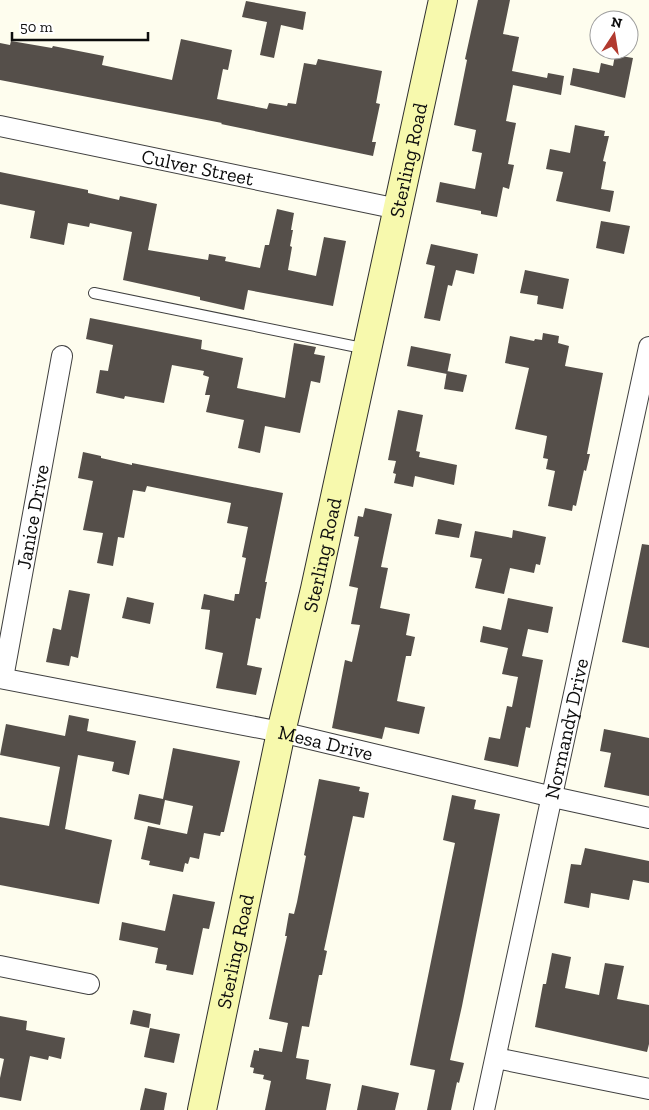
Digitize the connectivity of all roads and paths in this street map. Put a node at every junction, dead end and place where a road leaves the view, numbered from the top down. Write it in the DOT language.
graph roads {
  1 [pos="443,0"];
  2 [pos="0,126"];
  3 [pos="398,208"];
  4 [pos="94,293"];
  5 [pos="649,347"];
  6 [pos="368,349"];
  7 [pos="62,356"];
  8 [pos="1,678"];
  9 [pos="281,732"];
  10 [pos="553,797"];
  11 [pos="649,818"];
  12 [pos="0,966"];
  13 [pos="89,984"];
  14 [pos="496,1058"];
  15 [pos="649,1089"];
  16 [pos="202,1110"];
  17 [pos="484,1110"];
  1 -- 3 [label="street, Sterling Road"];
  2 -- 3 [label="street, Culver Street"];
  3 -- 6 [label="street, Sterling Road"];
  4 -- 6 [label="lane"];
  5 -- 10 [label="street, Normandy Drive"];
  6 -- 9 [label="street, Sterling Road"];
  7 -- 8 [label="street, Janice Drive"];
  8 -- 9 [label="street, Mesa Drive"];
  9 -- 10 [label="street, Mesa Drive"];
  9 -- 16 [label="street, Sterling Road"];
  10 -- 11 [label="street, Mesa Drive"];
  10 -- 14 [label="street, Normandy Drive"];
  12 -- 13 [label="street"];
  14 -- 15 [label="street"];
  14 -- 17 [label="street, Normandy Drive"];
}
